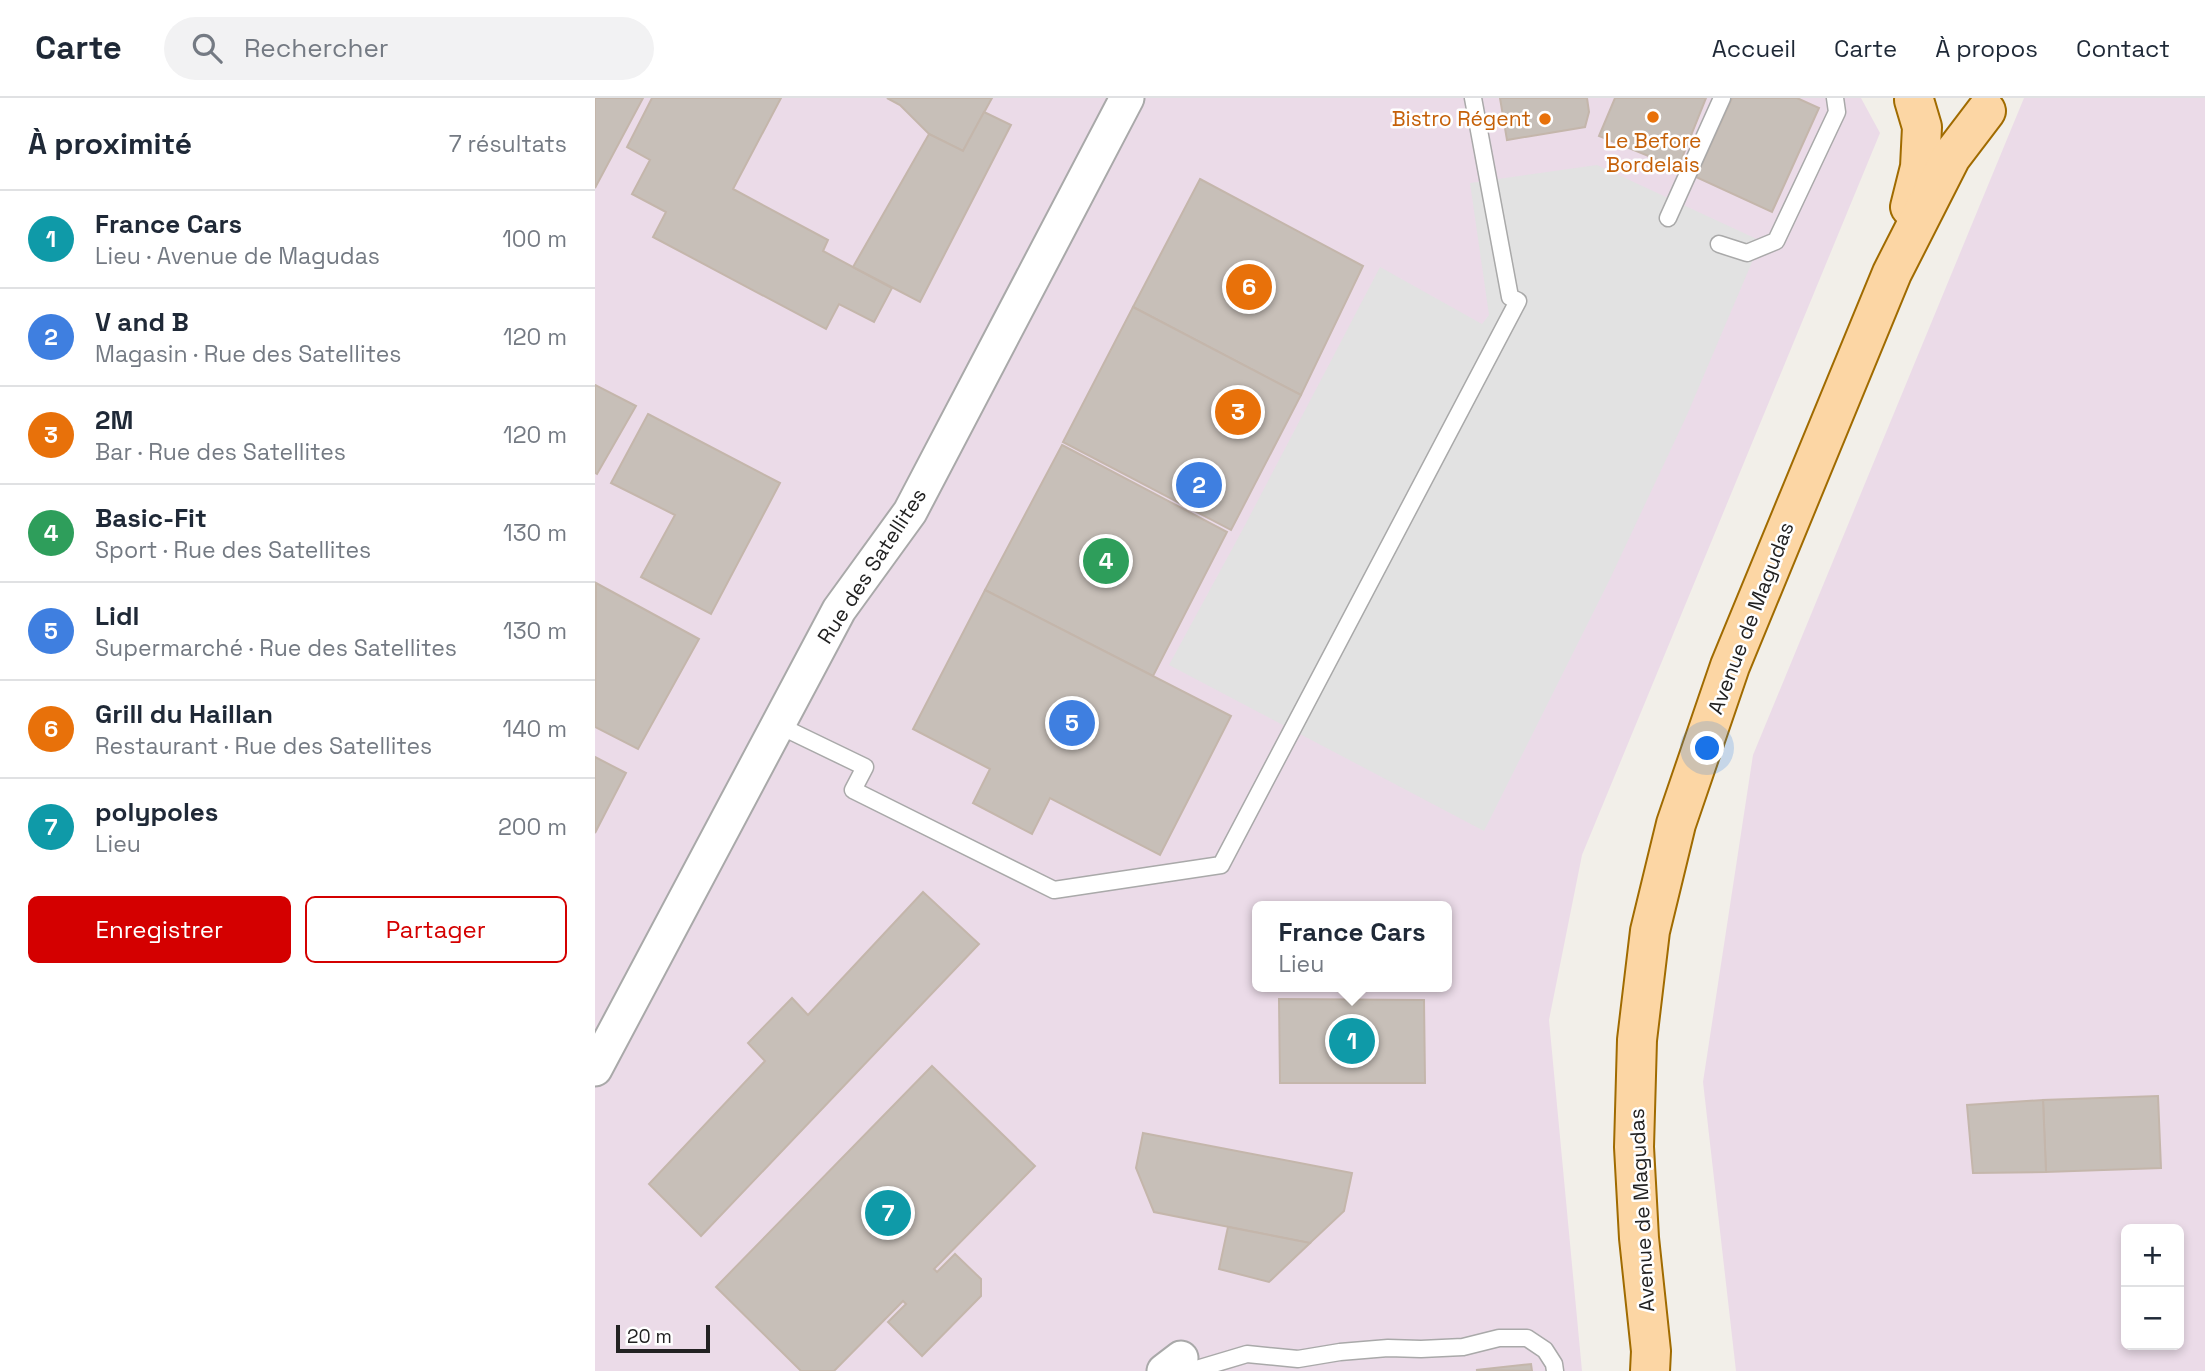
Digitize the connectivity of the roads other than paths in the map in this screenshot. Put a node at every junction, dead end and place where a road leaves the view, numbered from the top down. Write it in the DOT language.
graph roads {
  1 [pos="1127,98"];
  2 [pos="1473,98"];
  3 [pos="1722,98"];
  4 [pos="1835,98"];
  5 [pos="1913,99"];
  6 [pos="1993,105"];
  7 [pos="1668,218"];
  8 [pos="1719,244"];
  9 [pos="1892,273"];
  10 [pos="778,725"];
  11 [pos="595,1069"];
  12 [pos="1653,1364"];
  13 [pos="1179,1368"];
  14 [pos="1555,1371"];
  1 -- 10 [label="street, Rue des Satellites"];
  2 -- 10 [label="lane"];
  3 -- 7 [label="lane"];
  4 -- 8 [label="lane"];
  5 -- 6 [label="main road"];
  5 -- 9 [label="main road, Avenue de Magudas"];
  6 -- 9 [label="main road, Avenue de Magudas"];
  9 -- 12 [label="main road, Avenue de Magudas"];
  10 -- 11 [label="street, Rue des Satellites"];
  13 -- 14 [label="lane"];
}
